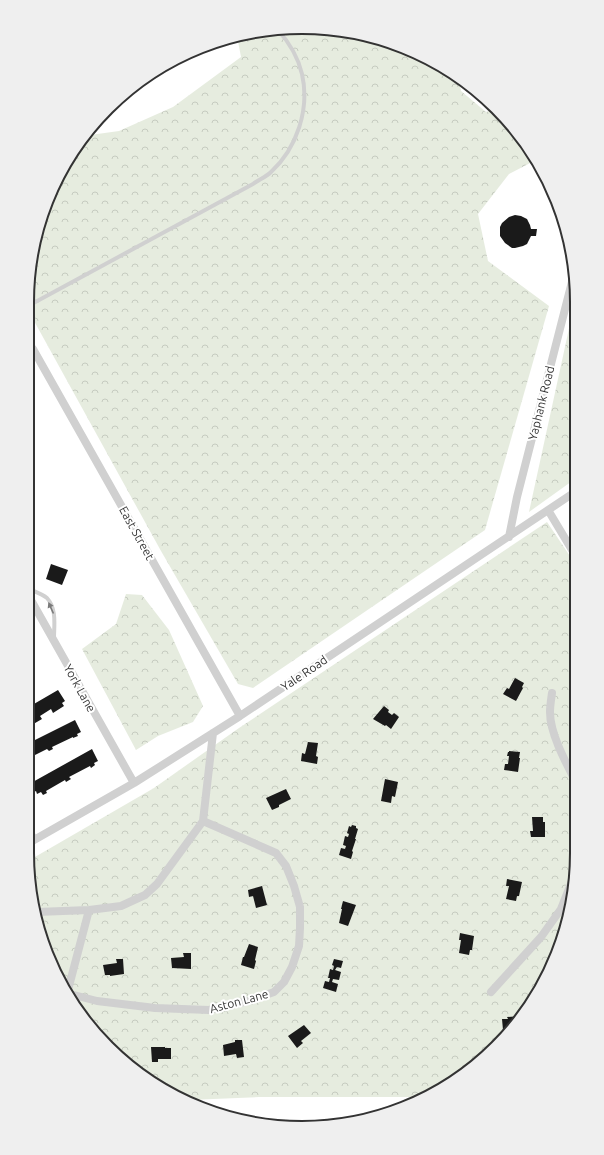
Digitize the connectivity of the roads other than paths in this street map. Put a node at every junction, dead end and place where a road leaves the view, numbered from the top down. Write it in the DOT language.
graph roads {
  1 [pos="283,35"];
  2 [pos="569,292"];
  3 [pos="34,303"];
  4 [pos="34,351"];
  5 [pos="570,495"];
  6 [pos="548,510"];
  7 [pos="509,537"];
  8 [pos="570,545"];
  9 [pos="34,592"];
  10 [pos="34,605"];
  11 [pos="54,640"];
  12 [pos="552,693"];
  13 [pos="240,716"];
  14 [pos="213,733"];
  15 [pos="570,771"];
  16 [pos="134,783"];
  17 [pos="203,821"];
  18 [pos="34,840"];
  19 [pos="567,894"];
  20 [pos="89,910"];
  21 [pos="41,912"];
  22 [pos="69,985"];
  23 [pos="491,992"];
  24 [pos="75,995"];
  1 -- 3 [label="lane"];
  2 -- 7 [label="street, Yaphank Road"];
  4 -- 13 [label="street, East Street"];
  5 -- 6 [label="street, Yale Road"];
  6 -- 7 [label="street, Yale Road"];
  6 -- 8 [label="street"];
  7 -- 13 [label="street, Yale Road"];
  11 -- 9 [label="lane, one-way"];
  10 -- 11 [label="street, York Lane"];
  11 -- 16 [label="street, York Lane"];
  12 -- 15 [label="street"];
  13 -- 14 [label="street, Yale Road"];
  14 -- 16 [label="street, Yale Road"];
  14 -- 17 [label="street"];
  16 -- 18 [label="street, Yale Road"];
  17 -- 20 [label="street"];
  17 -- 24 [label="street, Aston Lane"];
  19 -- 23 [label="street"];
  20 -- 21 [label="street"];
  20 -- 22 [label="street"];
}
